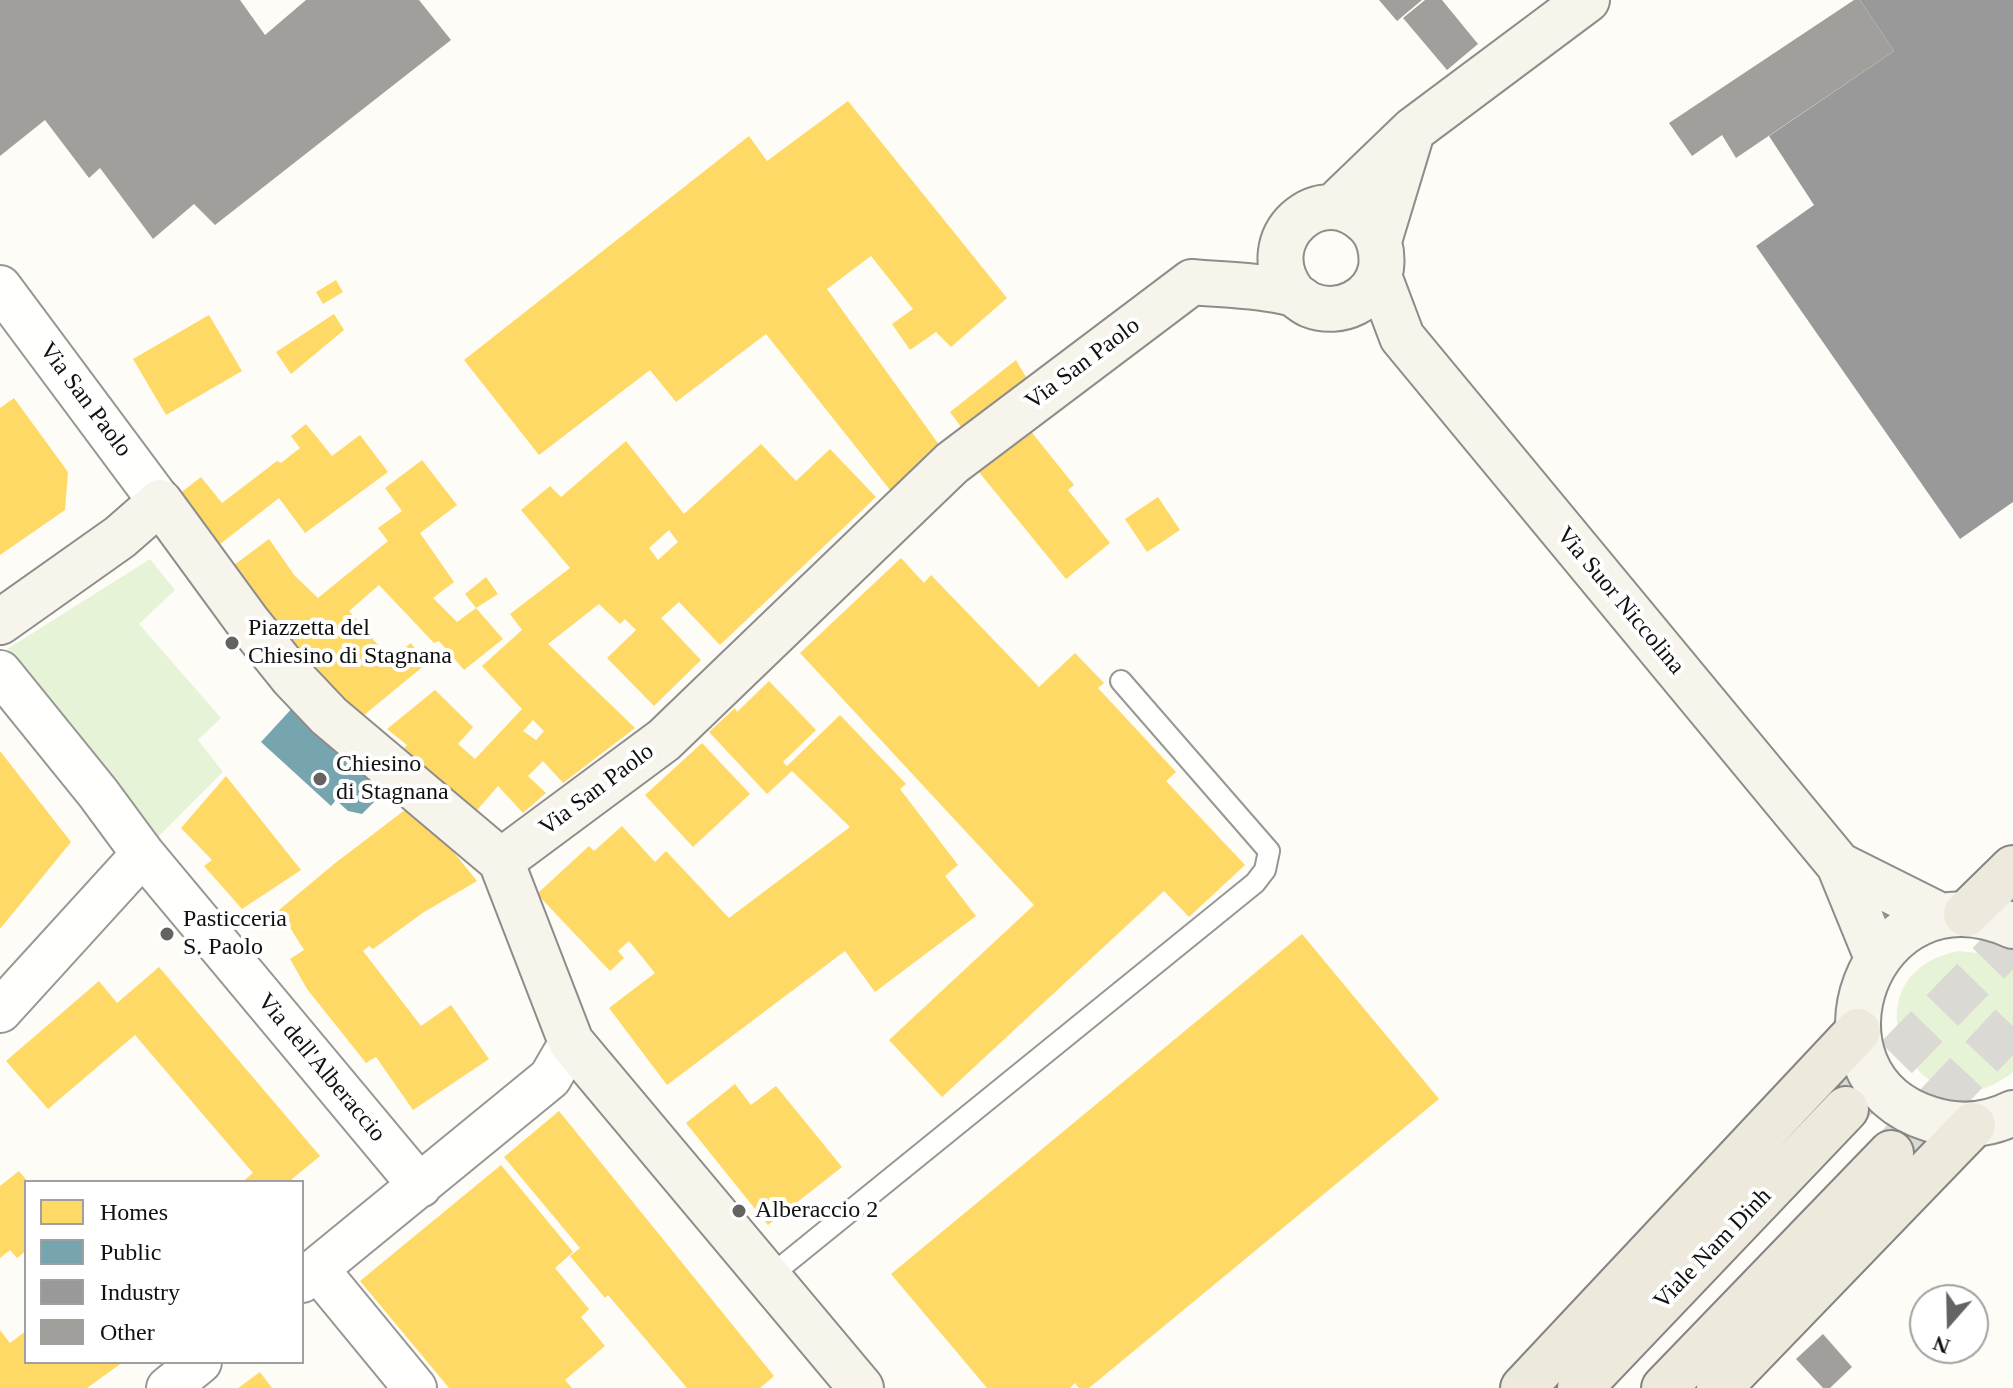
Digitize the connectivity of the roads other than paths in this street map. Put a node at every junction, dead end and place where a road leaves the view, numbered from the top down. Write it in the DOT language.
graph roads {
  1 [pos="1587,0"];
  2 [pos="1413,130"];
  3 [pos="1333,207"];
  4 [pos="1379,259"];
  5 [pos="0,287"];
  6 [pos="1293,293"];
  7 [pos="1349,307"];
  8 [pos="1402,337"];
  9 [pos="160,502"];
  10 [pos="0,622"];
  11 [pos="0,672"];
  12 [pos="1121,681"];
  13 [pos="143,854"];
  14 [pos="501,861"];
  15 [pos="1839,865"];
  16 [pos="2013,868"];
  17 [pos="1954,915"];
  18 [pos="2013,926"];
  19 [pos="1877,958"];
  20 [pos="0,1011"];
  21 [pos="1858,1031"];
  22 [pos="571,1042"];
  23 [pos="1846,1109"];
  24 [pos="2000,1121"];
  25 [pos="1891,1153"];
  26 [pos="420,1186"];
  27 [pos="310,1275"];
  28 [pos="769,1277"];
  29 [pos="198,1364"];
  30 [pos="168,1388"];
  31 [pos="415,1388"];
  32 [pos="861,1388"];
  33 [pos="1523,1388"];
  34 [pos="1580,1388"];
  35 [pos="1664,1388"];
  36 [pos="1719,1388"];
  1 -- 2 [label="street"];
  2 -- 3 [label="street"];
  2 -- 4 [label="street"];
  3 -- 4 [label="street"];
  3 -- 6 [label="street"];
  4 -- 7 [label="street"];
  4 -- 8 [label="street, Via Suor Niccolina"];
  5 -- 9 [label="street, Via San Paolo"];
  6 -- 7 [label="street, Via San Paolo"];
  6 -- 14 [label="street, Via San Paolo"];
  7 -- 8 [label="street, Via Suor Niccolina"];
  8 -- 15 [label="street, Via Suor Niccolina"];
  9 -- 10 [label="street"];
  9 -- 14 [label="street, Via San Paolo"];
  11 -- 13 [label="street, Via dell'Alberaccio"];
  12 -- 28 [label="lane"];
  13 -- 20 [label="street"];
  13 -- 26 [label="street, Via dell'Alberaccio"];
  14 -- 22 [label="street"];
  15 -- 17 [label="street"];
  15 -- 19 [label="street"];
  16 -- 17 [label="main road"];
  17 -- 18 [label="street"];
  17 -- 19 [label="street"];
  19 -- 21 [label="street"];
  21 -- 24 [label="street"];
  21 -- 33 [label="main road"];
  22 -- 26 [label="street"];
  22 -- 28 [label="street"];
  23 -- 34 [label="main road, Viale Nam Dinh"];
  24 -- 36 [label="main road"];
  25 -- 35 [label="main road"];
  26 -- 27 [label="street"];
  27 -- 31 [label="street"];
  28 -- 32 [label="street"];
  29 -- 30 [label="street"];
}
